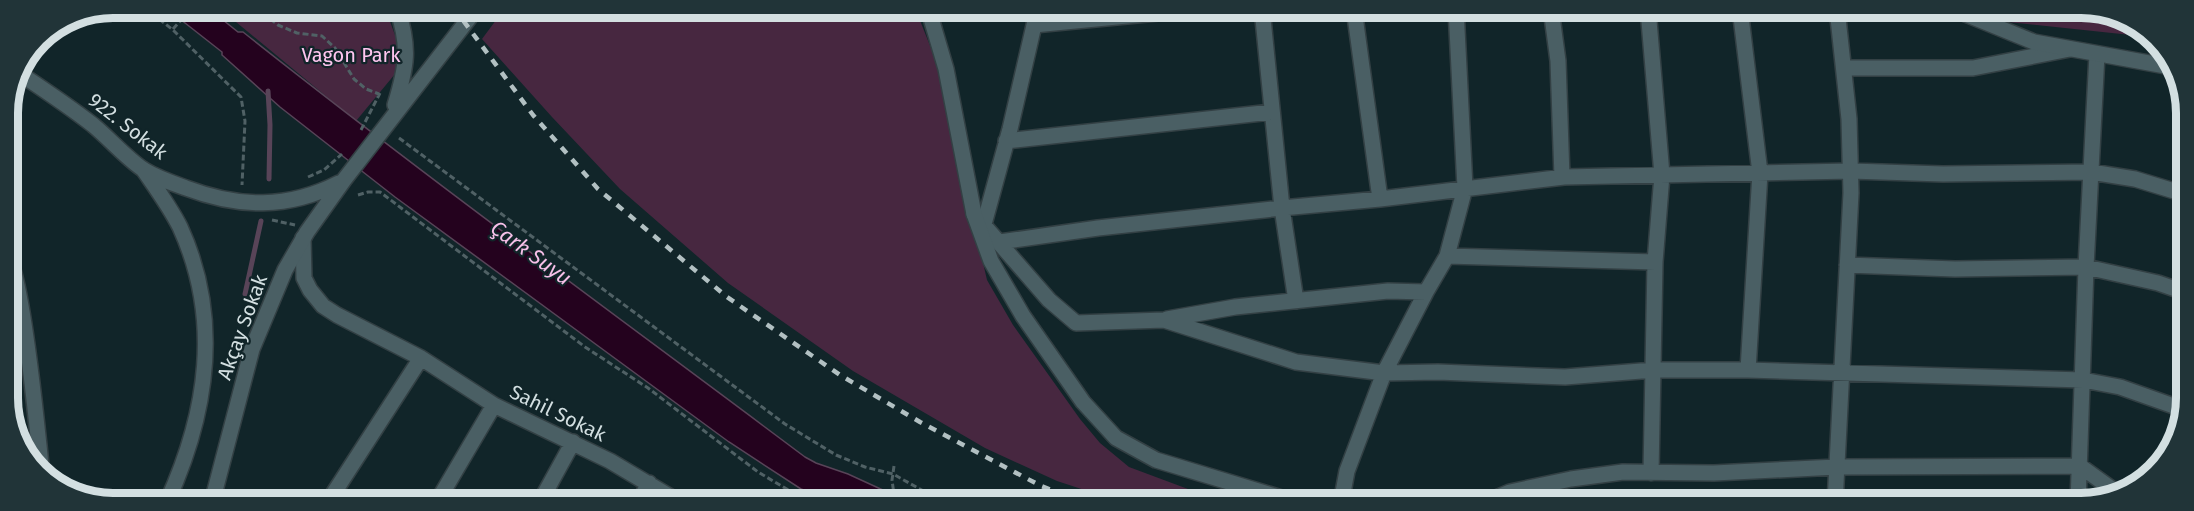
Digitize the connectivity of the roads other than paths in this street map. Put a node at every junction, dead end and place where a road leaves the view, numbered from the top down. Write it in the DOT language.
graph roads {
  1 [pos="400,18"];
  2 [pos="469,18"];
  3 [pos="931,18"];
  4 [pos="1036,18"];
  5 [pos="1097,18"];
  6 [pos="1263,18"];
  7 [pos="1355,18"];
  8 [pos="1456,18"];
  9 [pos="1552,18"];
  10 [pos="1649,18"];
  11 [pos="1741,18"];
  12 [pos="1838,18"];
  13 [pos="1975,18"];
  14 [pos="1034,25"];
  15 [pos="2070,49"];
  16 [pos="2097,54"];
  17 [pos="2163,66"];
  18 [pos="1844,68"];
  19 [pos="25,77"];
  20 [pos="1272,112"];
  21 [pos="388,120"];
  22 [pos="1006,141"];
  23 [pos="143,169"];
  24 [pos="1851,171"];
  25 [pos="2091,172"];
  26 [pos="1760,173"];
  27 [pos="1662,175"];
  28 [pos="1562,177"];
  29 [pos="344,180"];
  30 [pos="1465,188"];
  31 [pos="2176,192"];
  32 [pos="1380,199"];
  33 [pos="1282,208"];
  34 [pos="979,219"];
  35 [pos="303,238"];
  36 [pos="1000,242"];
  37 [pos="1448,256"];
  38 [pos="1655,262"];
  39 [pos="1847,264"];
  40 [pos="2086,267"];
  41 [pos="18,285"];
  42 [pos="2176,289"];
  43 [pos="1426,292"];
  44 [pos="1296,301"];
  45 [pos="1164,320"];
  46 [pos="421,358"];
  47 [pos="1654,370"];
  48 [pos="1748,370"];
  49 [pos="1384,373"];
  50 [pos="1842,374"];
  51 [pos="2083,380"];
  52 [pos="494,405"];
  53 [pos="2175,406"];
  54 [pos="573,442"];
  55 [pos="40,458"];
  56 [pos="2079,466"];
  57 [pos="1837,467"];
  58 [pos="1651,473"];
  59 [pos="649,483"];
  60 [pos="2110,488"];
  61 [pos="171,493"];
  62 [pos="214,493"];
  63 [pos="334,493"];
  64 [pos="442,493"];
  65 [pos="545,493"];
  66 [pos="644,493"];
  67 [pos="665,493"];
  68 [pos="1265,493"];
  69 [pos="1343,493"];
  70 [pos="1508,493"];
  71 [pos="1836,493"];
  72 [pos="2078,493"];
  1 -- 21 [label="street, 922. Sokak"];
  2 -- 21 [label="street, 922. Sokak"];
  3 -- 34 [label="street"];
  4 -- 14 [label="street"];
  5 -- 14 [label="street"];
  6 -- 20 [label="street"];
  7 -- 32 [label="street"];
  8 -- 30 [label="street"];
  9 -- 28 [label="street"];
  10 -- 27 [label="street"];
  11 -- 26 [label="street"];
  12 -- 18 [label="street"];
  13 -- 15 [label="street"];
  14 -- 22 [label="street"];
  15 -- 16 [label="street"];
  15 -- 18 [label="street"];
  16 -- 17 [label="street"];
  16 -- 25 [label="street"];
  18 -- 24 [label="street"];
  19 -- 23 [label="street, 922. Sokak"];
  20 -- 22 [label="street"];
  20 -- 33 [label="street"];
  21 -- 29 [label="street, 922. Sokak"];
  22 -- 34 [label="street"];
  23 -- 29 [label="street, 922. Sokak"];
  23 -- 61 [label="street, Akçay Sokak"];
  24 -- 25 [label="street"];
  24 -- 26 [label="street"];
  24 -- 39 [label="street"];
  25 -- 31 [label="street"];
  25 -- 40 [label="street"];
  26 -- 27 [label="street"];
  26 -- 48 [label="street"];
  27 -- 28 [label="street"];
  27 -- 38 [label="street"];
  28 -- 30 [label="street"];
  29 -- 35 [label="street, Akçay Sokak"];
  30 -- 32 [label="street"];
  30 -- 37 [label="street"];
  32 -- 33 [label="street"];
  33 -- 36 [label="street"];
  33 -- 44 [label="street"];
  34 -- 36 [label="street"];
  34 -- 68 [label="street"];
  35 -- 46 [label="street, Sahil Sokak"];
  35 -- 62 [label="street, Akçay Sokak"];
  36 -- 45 [label="street"];
  37 -- 38 [label="street"];
  37 -- 43 [label="street"];
  38 -- 47 [label="street"];
  39 -- 40 [label="street"];
  39 -- 50 [label="street"];
  40 -- 42 [label="street"];
  40 -- 51 [label="street"];
  41 -- 55 [label="street"];
  43 -- 44 [label="street"];
  43 -- 49 [label="street"];
  44 -- 45 [label="street"];
  45 -- 49 [label="street"];
  46 -- 52 [label="street, Sahil Sokak"];
  46 -- 63 [label="street"];
  47 -- 48 [label="street"];
  47 -- 49 [label="street"];
  47 -- 58 [label="street"];
  48 -- 50 [label="street"];
  49 -- 69 [label="street"];
  50 -- 51 [label="street"];
  50 -- 57 [label="street"];
  51 -- 53 [label="street"];
  51 -- 56 [label="street"];
  52 -- 54 [label="street, Sahil Sokak"];
  52 -- 64 [label="street"];
  54 -- 59 [label="street, Sahil Sokak"];
  54 -- 65 [label="street"];
  56 -- 57 [label="street"];
  56 -- 60 [label="street"];
  56 -- 72 [label="street"];
  57 -- 58 [label="street"];
  57 -- 71 [label="street"];
  58 -- 70 [label="street"];
  59 -- 66 [label="street"];
  59 -- 67 [label="street, Sahil Sokak"];
}
